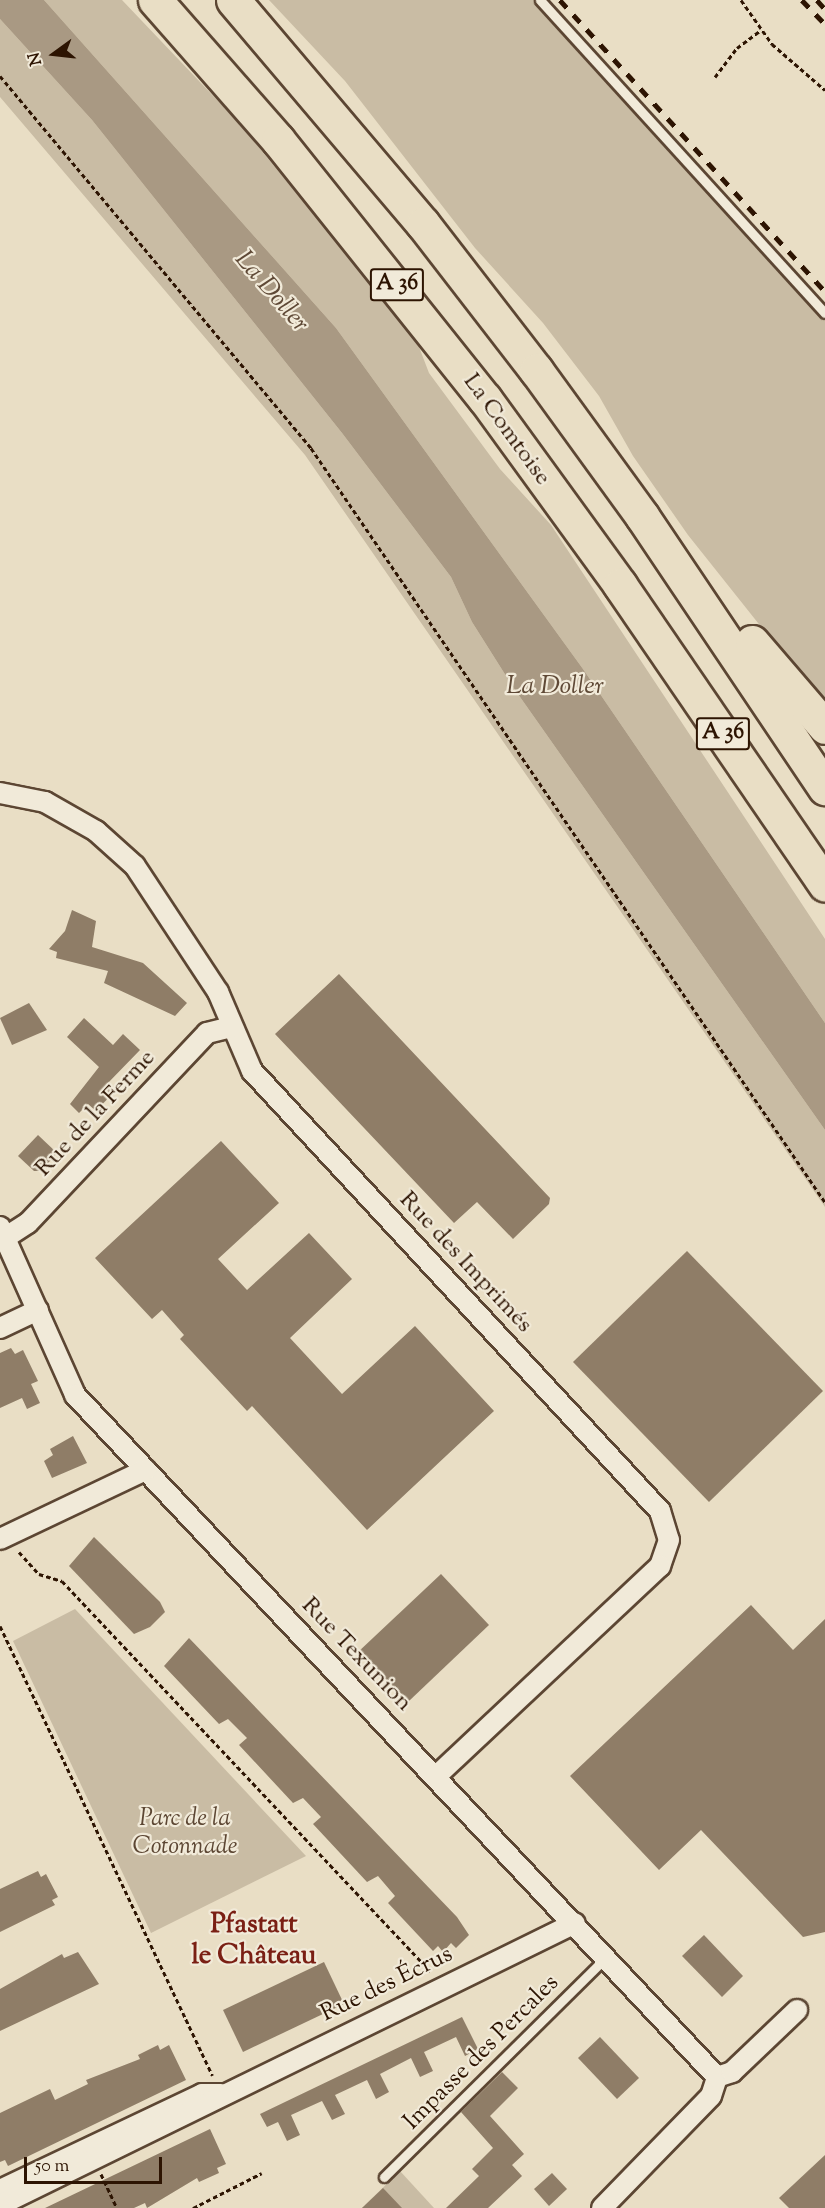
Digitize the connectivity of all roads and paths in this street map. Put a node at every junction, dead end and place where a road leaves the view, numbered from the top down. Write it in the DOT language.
graph roads {
  1 [pos="155,0"];
  2 [pos="233,0"];
  3 [pos="540,0"];
  4 [pos="741,0"];
  5 [pos="761,30"];
  6 [pos="0,76"];
  7 [pos="716,77"];
  8 [pos="825,90"];
  9 [pos="825,313"];
  10 [pos="642,516"];
  11 [pos="825,727"];
  12 [pos="825,788"];
  13 [pos="0,793"];
  14 [pos="825,884"];
  15 [pos="231,1027"];
  16 [pos="825,1202"];
  17 [pos="2,1236"];
  18 [pos="38,1310"];
  19 [pos="0,1329"];
  20 [pos="145,1470"];
  21 [pos="3,1538"];
  22 [pos="0,1626"];
  23 [pos="436,1776"];
  24 [pos="575,1923"];
  25 [pos="606,1957"];
  26 [pos="444,1986"];
  27 [pos="797,2010"];
  28 [pos="717,2077"];
  29 [pos="221,2094"];
  30 [pos="94,2162"];
  31 [pos="262,2173"];
  32 [pos="384,2177"];
  33 [pos="0,2190"];
  34 [pos="0,2205"];
  35 [pos="117,2208"];
  36 [pos="193,2208"];
  37 [pos="602,2208"];
  1 -- 14 [label="highway, La Comtoise / A 36"];
  2 -- 10 [label="highway, A 36"];
  3 -- 9 [label="lane"];
  4 -- 5 [label="path"];
  5 -- 7 [label="path"];
  5 -- 8 [label="path"];
  6 -- 16 [label="path"];
  10 -- 11 [label="highway"];
  10 -- 12 [label="highway, A 36"];
  13 -- 15 [label="street, Rue des Imprimés"];
  15 -- 17 [label="street, Rue de la Ferme"];
  15 -- 23 [label="street, Rue des Imprimés"];
  17 -- 18 [label="street, Rue Texunion"];
  18 -- 19 [label="street"];
  18 -- 20 [label="street, Rue Texunion"];
  20 -- 21 [label="street"];
  20 -- 23 [label="street, Rue Texunion"];
  21 -- 26 [label="path"];
  22 -- 29 [label="path"];
  23 -- 24 [label="street, Rue Texunion"];
  24 -- 25 [label="street, Rue Texunion"];
  24 -- 26 [label="street, Rue des Écrus"];
  25 -- 28 [label="street, Rue Texunion"];
  25 -- 32 [label="lane, Impasse des Percales"];
  26 -- 29 [label="street, Rue des Écrus"];
  27 -- 28 [label="street"];
  28 -- 37 [label="street"];
  29 -- 30 [label="street, Rue des Écrus"];
  29 -- 33 [label="street, Rue des Écrus"];
  30 -- 34 [label="street, Rue des Écrus"];
  30 -- 35 [label="path"];
  31 -- 36 [label="path"];
}
